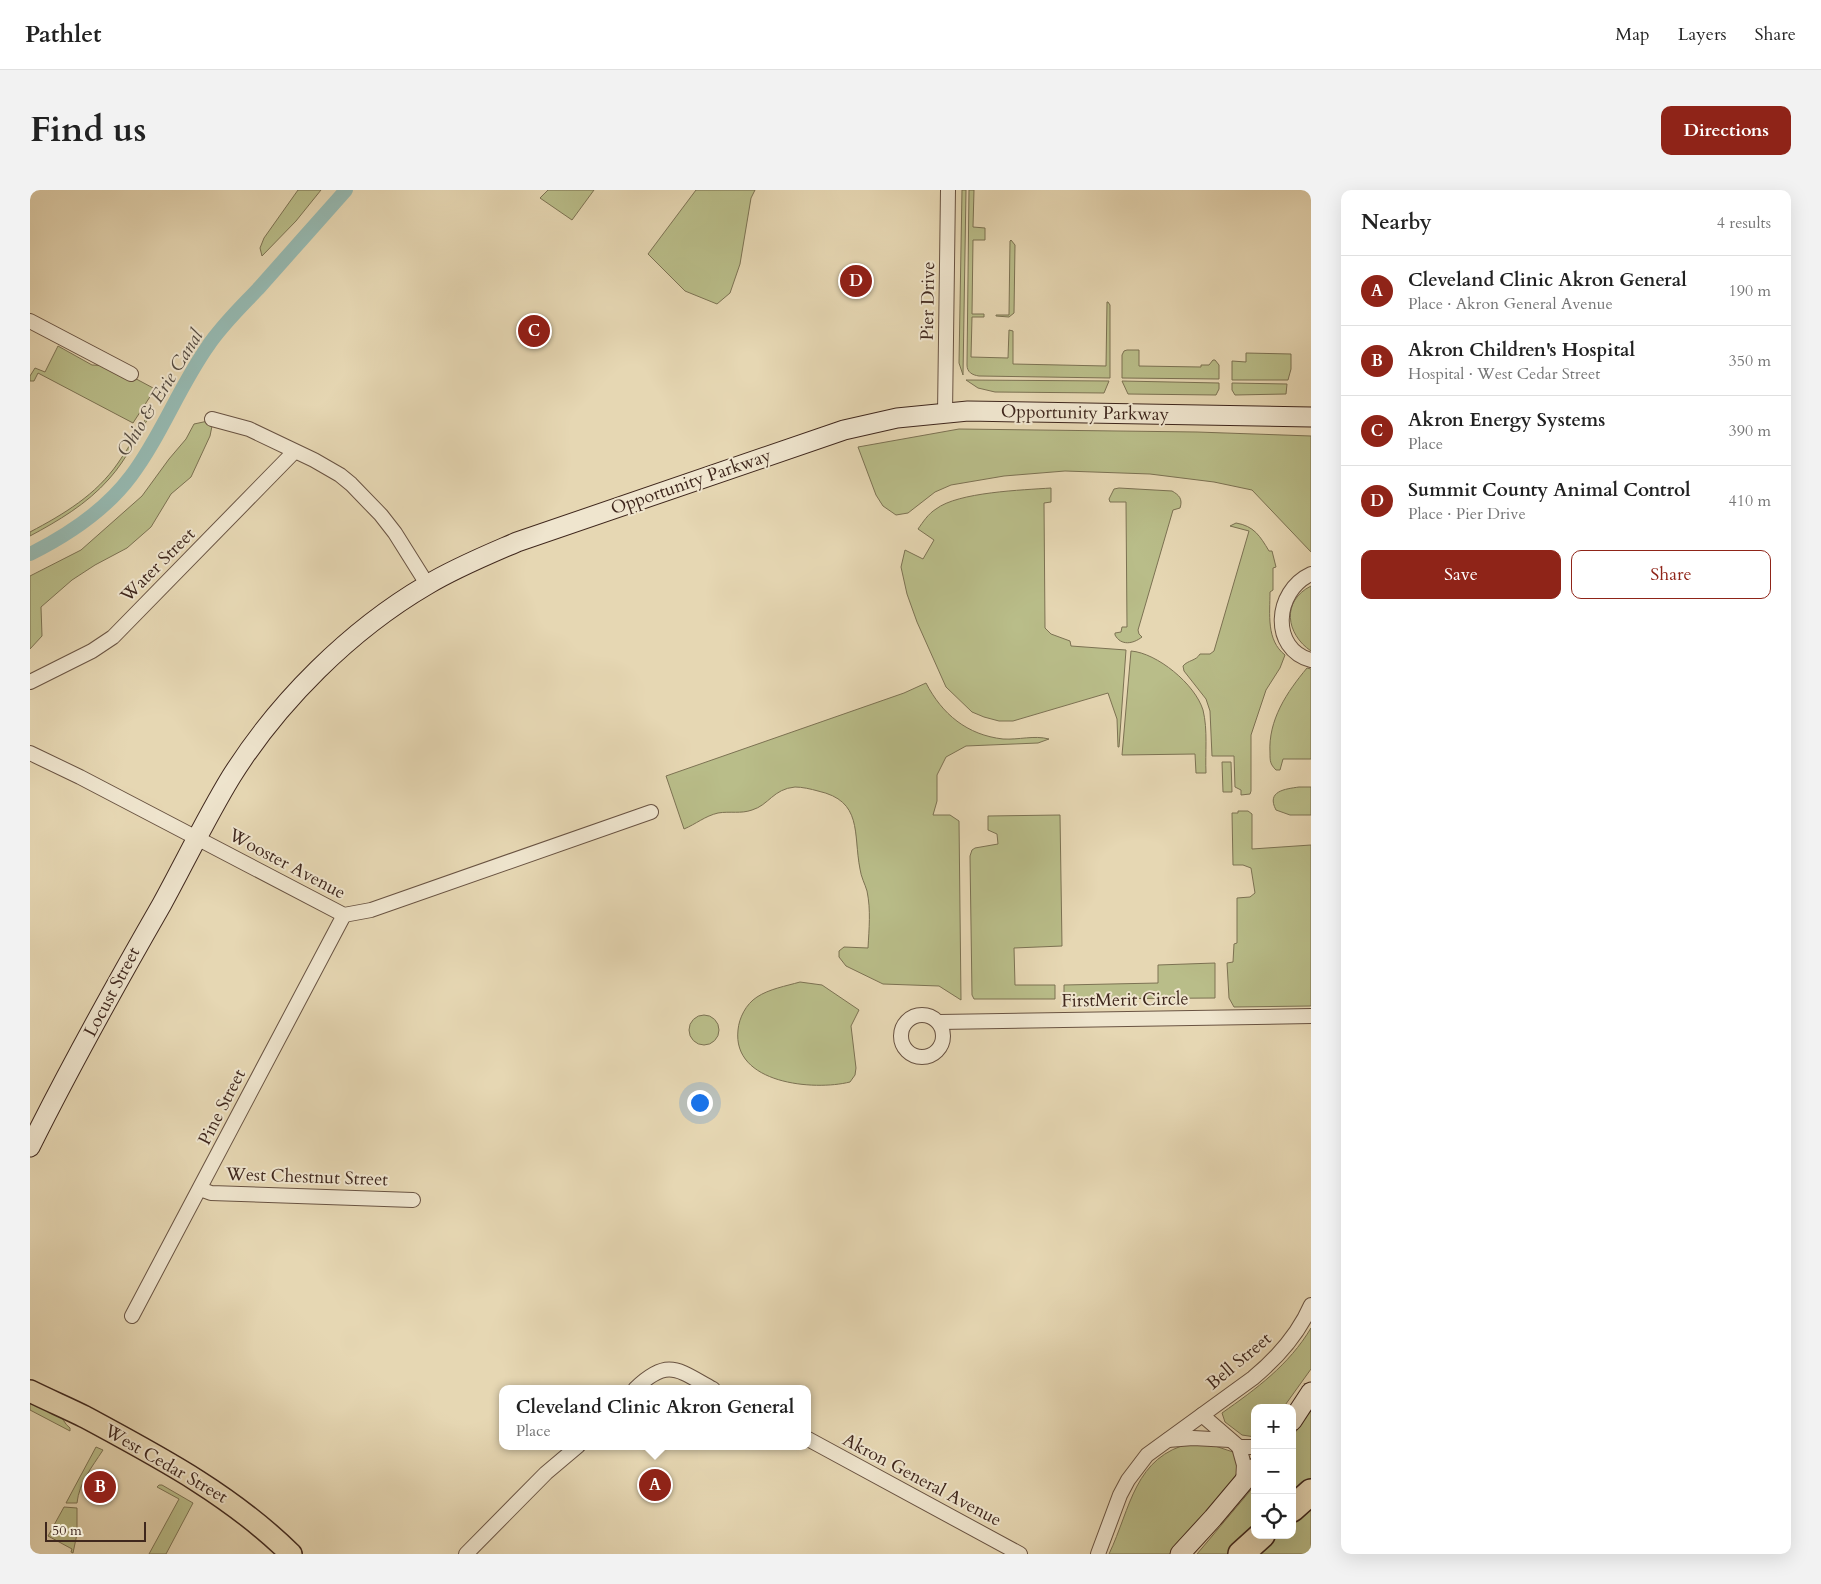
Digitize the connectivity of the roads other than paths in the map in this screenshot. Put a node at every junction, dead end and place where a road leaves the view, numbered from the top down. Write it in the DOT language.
graph roads {
  1 [pos="948,190"];
  2 [pos="30,321"];
  3 [pos="131,374"];
  4 [pos="945,413"];
  5 [pos="1311,417"];
  6 [pos="212,419"];
  7 [pos="294,452"];
  8 [pos="1311,574"];
  9 [pos="428,584"];
  10 [pos="1311,660"];
  11 [pos="30,682"];
  12 [pos="30,753"];
  13 [pos="651,812"];
  14 [pos="197,838"];
  15 [pos="344,916"];
  16 [pos="1311,1016"];
  17 [pos="939,1022"];
  18 [pos="30,1147"];
  19 [pos="200,1189"];
  20 [pos="413,1200"];
  21 [pos="1311,1305"];
  22 [pos="132,1316"];
  23 [pos="640,1385"];
  24 [pos="706,1385"];
  25 [pos="30,1391"];
  26 [pos="1311,1392"];
  27 [pos="1202,1415"];
  28 [pos="1296,1415"];
  29 [pos="811,1441"];
  30 [pos="1165,1441"];
  31 [pos="1234,1444"];
  32 [pos="1251,1446"];
  33 [pos="573,1450"];
  34 [pos="1249,1475"];
  35 [pos="1311,1492"];
  36 [pos="1296,1505"];
  37 [pos="1258,1539"];
  38 [pos="291,1554"];
  39 [pos="466,1554"];
  40 [pos="1020,1554"];
  41 [pos="1098,1554"];
  42 [pos="1180,1554"];
  43 [pos="1241,1554"];
  1 -- 4 [label="street, Pier Drive"];
  2 -- 3 [label="street"];
  4 -- 5 [label="main road, Opportunity Parkway"];
  4 -- 9 [label="main road, Opportunity Parkway"];
  6 -- 7 [label="street"];
  7 -- 9 [label="street"];
  7 -- 11 [label="street, Water Street"];
  8 -- 10 [label="street"];
  9 -- 14 [label="main road, Opportunity Parkway"];
  12 -- 14 [label="street, Wooster Avenue"];
  13 -- 15 [label="street, Wooster Avenue"];
  14 -- 15 [label="street, Wooster Avenue"];
  14 -- 18 [label="main road, Locust Street"];
  15 -- 19 [label="street, Pine Street"];
  16 -- 17 [label="street, FirstMerit Circle"];
  19 -- 20 [label="street, West Chestnut Street"];
  19 -- 22 [label="street, Pine Street"];
  21 -- 27 [label="street, Bell Street"];
  23 -- 24 [label="street"];
  25 -- 38 [label="main road, West Cedar Street"];
  26 -- 28 [label="main road"];
  27 -- 30 [label="street, Bell Street"];
  27 -- 31 [label="street"];
  29 -- 40 [label="street, Akron General Avenue"];
  30 -- 31 [label="street"];
  30 -- 41 [label="street, Bell Street"];
  31 -- 32 [label="street"];
  31 -- 34 [label="street"];
  33 -- 39 [label="street"];
  34 -- 42 [label="main road"];
  35 -- 36 [label="highway"];
  37 -- 43 [label="highway"];
}
